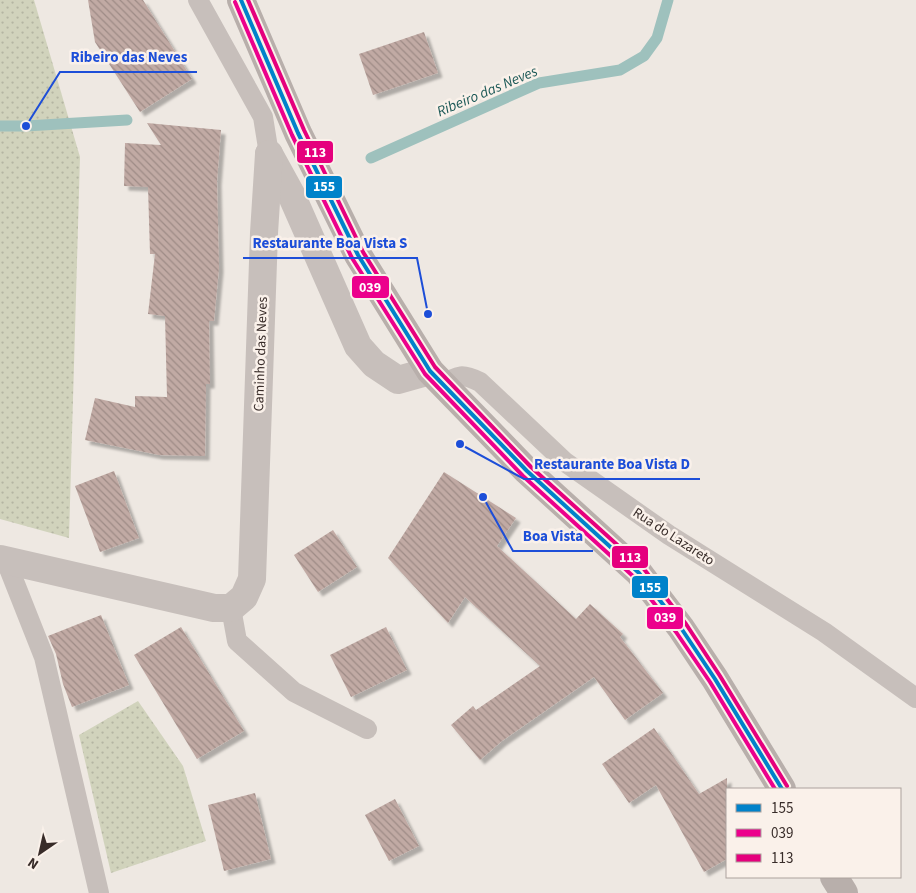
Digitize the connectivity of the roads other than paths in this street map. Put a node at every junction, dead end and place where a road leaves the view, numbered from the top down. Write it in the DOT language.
graph roads {
  1 [pos="198,0"];
  2 [pos="241,0"];
  3 [pos="269,154"];
  4 [pos="436,378"];
  5 [pos="3,560"];
  6 [pos="231,608"];
  7 [pos="916,698"];
  8 [pos="367,729"];
  9 [pos="781,788"];
  10 [pos="835,878"];
  11 [pos="99,893"];
  12 [pos="844,893"];
  1 -- 3 [label="lane"];
  2 -- 4 [label="main road"];
  3 -- 4 [label="street"];
  3 -- 6 [label="street, Caminho das Neves"];
  4 -- 7 [label="lane, Rua do Lazareto"];
  4 -- 9 [label="main road"];
  5 -- 6 [label="street"];
  5 -- 11 [label="lane"];
  6 -- 8 [label="lane"];
  10 -- 12 [label="main road"];
}
